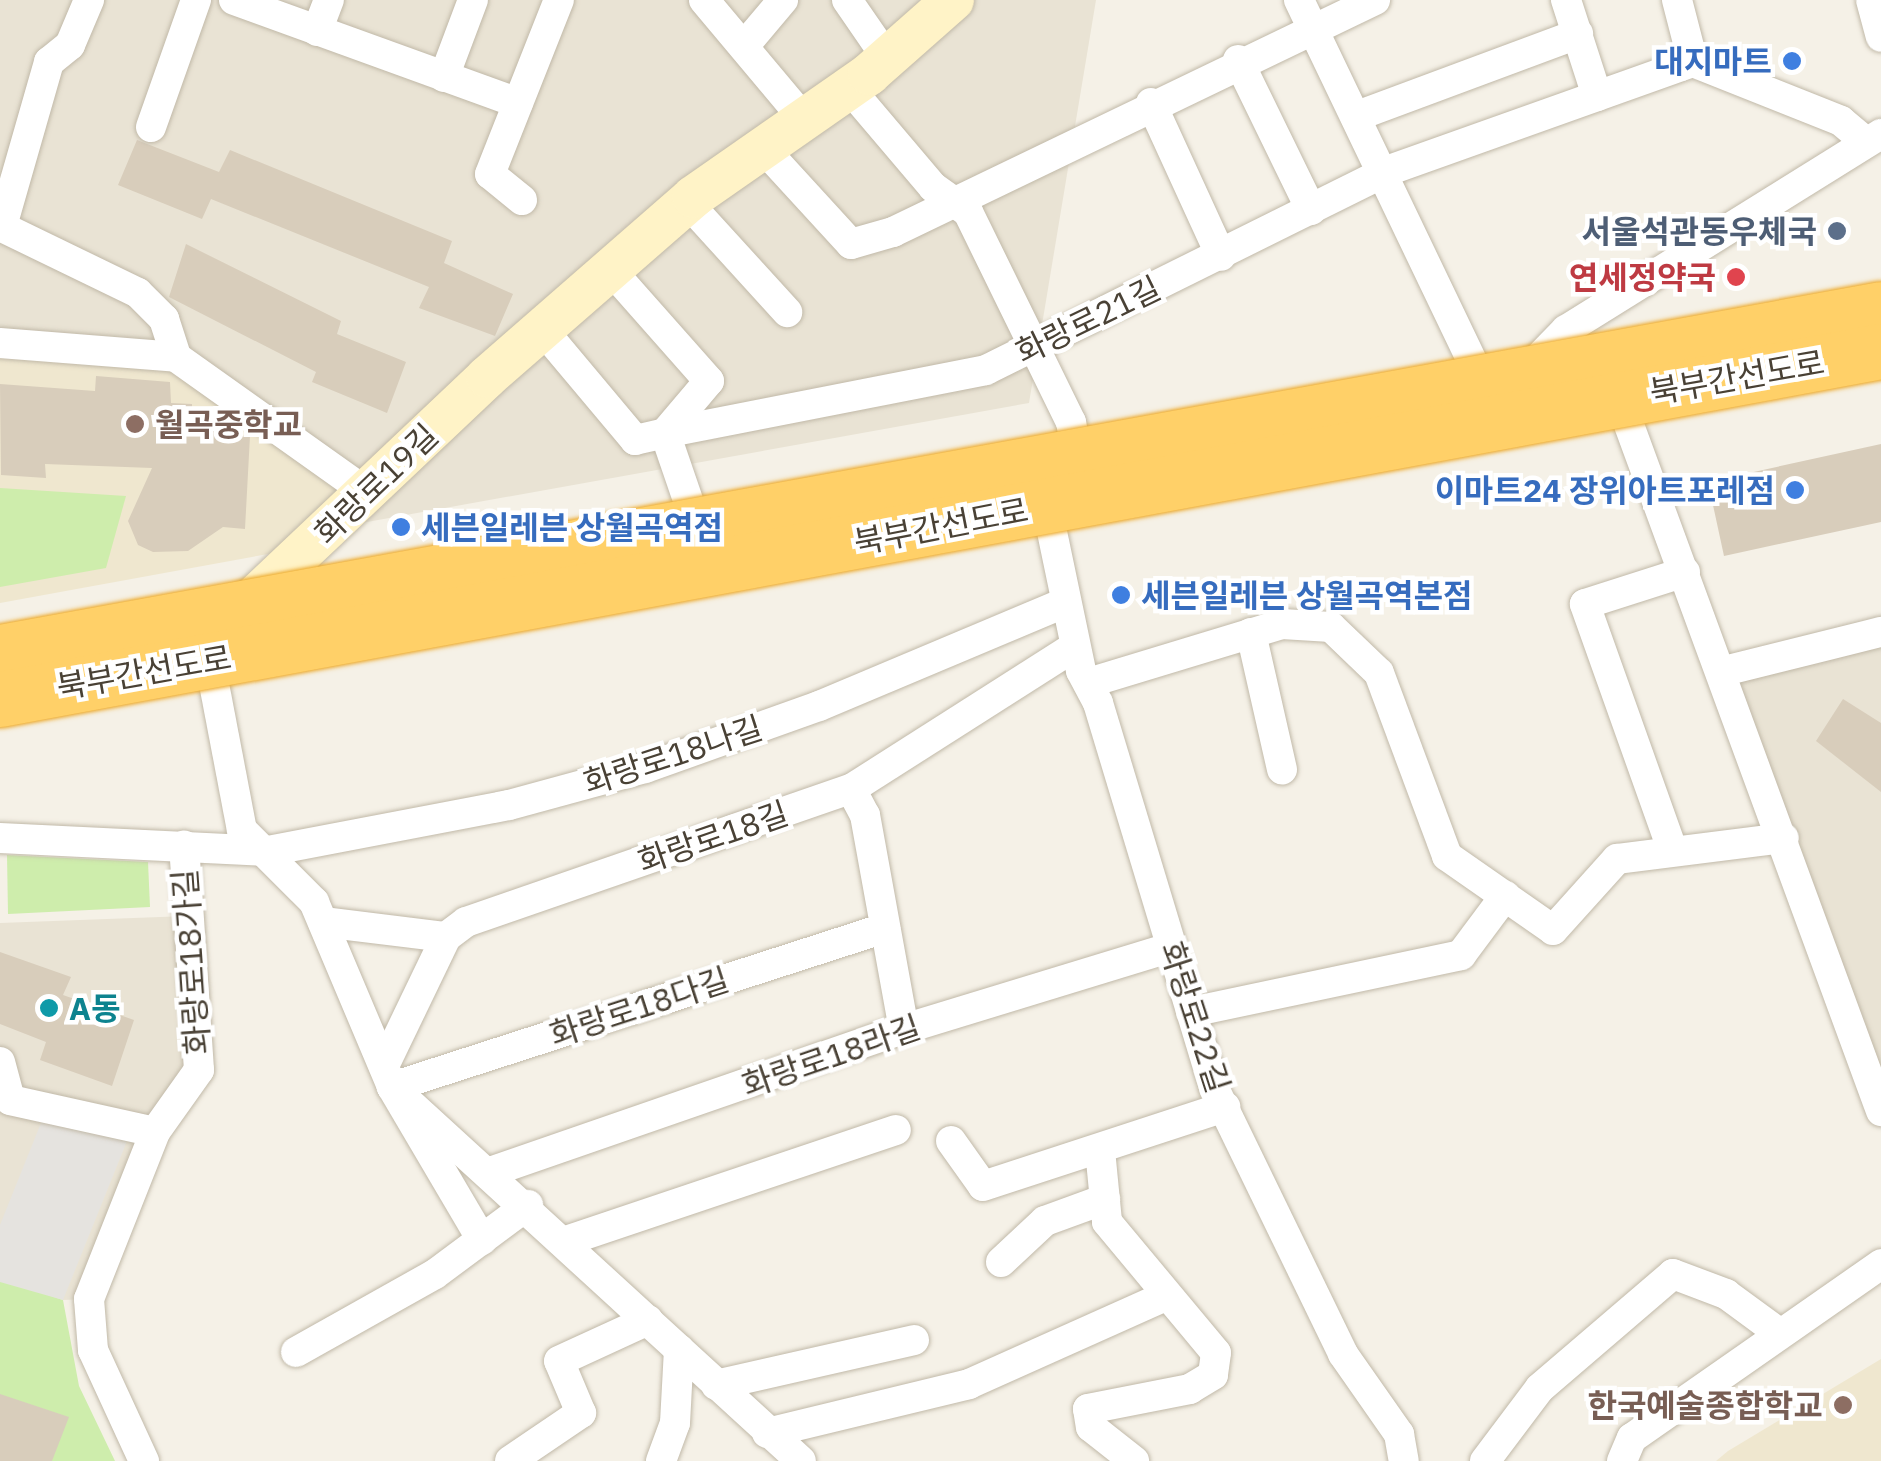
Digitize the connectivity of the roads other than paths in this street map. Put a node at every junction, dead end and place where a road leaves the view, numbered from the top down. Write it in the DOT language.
graph roads {
  1 [pos="89,0"];
  2 [pos="196,0"];
  3 [pos="234,0"];
  4 [pos="328,0"];
  5 [pos="474,0"];
  6 [pos="560,0"];
  7 [pos="704,0"];
  8 [pos="783,0"];
  9 [pos="847,0"];
  10 [pos="953,0"];
  11 [pos="1374,0"];
  12 [pos="1566,0"];
  13 [pos="1677,0"];
  14 [pos="1871,0"];
  15 [pos="1305,12"];
  16 [pos="317,32"];
  17 [pos="1578,34"];
  18 [pos="1881,38"];
  19 [pos="745,45"];
  20 [pos="887,58"];
  21 [pos="1238,60"];
  22 [pos="1693,62"];
  23 [pos="444,77"];
  24 [pos="849,88"];
  25 [pos="1597,96"];
  26 [pos="518,103"];
  27 [pos="1151,103"];
  28 [pos="1357,116"];
  29 [pos="804,120"];
  30 [pos="151,127"];
  31 [pos="1874,138"];
  32 [pos="764,148"];
  33 [pos="1384,172"];
  34 [pos="522,200"];
  35 [pos="950,200"];
  36 [pos="687,202"];
  37 [pos="1311,210"];
  38 [pos="1,226"];
  39 [pos="1220,256"];
  40 [pos="610,269"];
  41 [pos="1881,309"];
  42 [pos="787,312"];
  43 [pos="542,329"];
  44 [pos="0,343"];
  45 [pos="1036,344"];
  46 [pos="1881,351"];
  47 [pos="176,357"];
  48 [pos="1629,425"];
  49 [pos="665,433"];
  50 [pos="1162,464"];
  51 [pos="1080,468"];
  52 [pos="366,492"];
  53 [pos="1152,508"];
  54 [pos="1051,527"];
  55 [pos="634,531"];
  56 [pos="703,542"];
  57 [pos="1685,572"];
  58 [pos="548,599"];
  59 [pos="1062,604"];
  60 [pos="0,621"];
  61 [pos="1881,632"];
  62 [pos="1251,633"];
  63 [pos="1074,647"];
  64 [pos="0,652"];
  65 [pos="210,652"];
  66 [pos="1724,671"];
  67 [pos="1088,683"];
  68 [pos="0,698"];
  69 [pos="0,736"];
  70 [pos="1282,770"];
  71 [pos="850,788"];
  72 [pos="0,838"];
  73 [pos="1784,838"];
  74 [pos="184,845"];
  75 [pos="1672,849"];
  76 [pos="268,851"];
  77 [pos="1505,896"];
  78 [pos="323,922"];
  79 [pos="885,928"];
  80 [pos="446,937"];
  81 [pos="1172,948"];
  82 [pos="1191,1012"];
  83 [pos="904,1029"];
  84 [pos="0,1062"];
  85 [pos="388,1076"];
  86 [pos="1225,1107"];
  87 [pos="5,1110"];
  88 [pos="1881,1111"];
  89 [pos="896,1130"];
  90 [pos="156,1132"];
  91 [pos="950,1141"];
  92 [pos="1100,1150"];
  93 [pos="493,1172"];
  94 [pos="1105,1199"];
  95 [pos="528,1205"];
  96 [pos="482,1240"];
  97 [pos="566,1241"];
  98 [pos="1000,1262"];
  99 [pos="1881,1264"];
  100 [pos="1166,1296"];
  101 [pos="648,1320"];
  102 [pos="1778,1332"];
  103 [pos="914,1340"];
  104 [pos="679,1349"];
  105 [pos="296,1352"];
  106 [pos="716,1385"];
  107 [pos="767,1433"];
  108 [pos="144,1461"];
  109 [pos="510,1461"];
  110 [pos="661,1461"];
  111 [pos="800,1461"];
  112 [pos="1134,1461"];
  113 [pos="1404,1461"];
  114 [pos="1485,1461"];
  115 [pos="1622,1461"];
  1 -- 38 [label="street"];
  2 -- 30 [label="street"];
  3 -- 16 [label="street"];
  4 -- 16 [label="street"];
  5 -- 23 [label="street"];
  6 -- 26 [label="street"];
  7 -- 19 [label="street"];
  8 -- 19 [label="street"];
  9 -- 20 [label="street"];
  10 -- 20 [label="street, 화랑로19길"];
  11 -- 15 [label="street"];
  12 -- 17 [label="street"];
  13 -- 22 [label="street"];
  14 -- 18 [label="street"];
  15 -- 21 [label="street"];
  15 -- 28 [label="street"];
  16 -- 23 [label="street"];
  17 -- 25 [label="street"];
  17 -- 28 [label="street"];
  19 -- 29 [label="street"];
  20 -- 24 [label="street, 화랑로19길"];
  21 -- 27 [label="street"];
  21 -- 37 [label="street"];
  22 -- 25 [label="street, 화랑로21길"];
  22 -- 31 [label="street"];
  23 -- 26 [label="street"];
  24 -- 29 [label="street, 화랑로19길"];
  24 -- 35 [label="street"];
  25 -- 33 [label="street, 화랑로21길"];
  26 -- 34 [label="street"];
  27 -- 35 [label="street"];
  27 -- 39 [label="street"];
  28 -- 33 [label="street"];
  29 -- 32 [label="street, 화랑로19길"];
  31 -- 33 [label="street"];
  32 -- 35 [label="street"];
  32 -- 36 [label="street, 화랑로19길"];
  33 -- 37 [label="street, 화랑로21길"];
  35 -- 45 [label="street"];
  36 -- 40 [label="street, 화랑로19길"];
  36 -- 42 [label="street"];
  37 -- 39 [label="street, 화랑로21길"];
  38 -- 47 [label="street"];
  39 -- 45 [label="street, 화랑로21길"];
  40 -- 43 [label="street, 화랑로19길"];
  40 -- 49 [label="street"];
  41 -- 55 [label="highway, 북부간선도로, bridge"];
  43 -- 49 [label="street"];
  43 -- 52 [label="street, 화랑로19길"];
  44 -- 47 [label="street"];
  45 -- 49 [label="street, 화랑로21길"];
  45 -- 51 [label="street"];
  46 -- 58 [label="highway, 북부간선도로, bridge"];
  47 -- 52 [label="street"];
  48 -- 57 [label="street"];
  49 -- 56 [label="street"];
  50 -- 53 [label="street"];
  52 -- 65 [label="street, 화랑로19길"];
  54 -- 59 [label="street, 화랑로22길"];
  55 -- 60 [label="highway"];
  55 -- 64 [label="highway, 북부간선도로, bridge"];
  57 -- 66 [label="street"];
  57 -- 75 [label="street"];
  58 -- 68 [label="highway, 북부간선도로, bridge"];
  58 -- 69 [label="highway"];
  59 -- 63 [label="street, 화랑로22길"];
  59 -- 76 [label="street, 화랑로18나길"];
  61 -- 66 [label="street"];
  62 -- 67 [label="street"];
  62 -- 70 [label="street"];
  62 -- 77 [label="street"];
  63 -- 67 [label="street, 화랑로22길"];
  63 -- 71 [label="street, 화랑로18길"];
  65 -- 76 [label="street"];
  66 -- 73 [label="street"];
  67 -- 81 [label="street, 화랑로22길"];
  71 -- 79 [label="street"];
  71 -- 80 [label="street, 화랑로18길"];
  72 -- 74 [label="street"];
  73 -- 75 [label="street"];
  73 -- 88 [label="street"];
  74 -- 76 [label="street"];
  74 -- 90 [label="street, 화랑로18가길"];
  75 -- 77 [label="street"];
  76 -- 78 [label="street"];
  77 -- 82 [label="street"];
  78 -- 80 [label="street"];
  78 -- 85 [label="street"];
  79 -- 83 [label="street"];
  79 -- 85 [label="street, 화랑로18다길"];
  80 -- 85 [label="street"];
  81 -- 82 [label="street, 화랑로22길"];
  81 -- 83 [label="street, 화랑로18라길"];
  82 -- 86 [label="street, 화랑로22길"];
  83 -- 93 [label="street, 화랑로18라길"];
  84 -- 87 [label="street"];
  85 -- 93 [label="street"];
  85 -- 96 [label="street"];
  86 -- 92 [label="street"];
  86 -- 113 [label="street, 화랑로22길"];
  87 -- 90 [label="street"];
  89 -- 97 [label="street"];
  90 -- 108 [label="street, 화랑로18가길"];
  91 -- 92 [label="street"];
  92 -- 94 [label="street"];
  93 -- 95 [label="street"];
  94 -- 98 [label="street"];
  94 -- 100 [label="street"];
  95 -- 96 [label="street"];
  95 -- 97 [label="street"];
  96 -- 105 [label="street"];
  97 -- 101 [label="street"];
  99 -- 102 [label="street"];
  100 -- 107 [label="street"];
  100 -- 112 [label="street"];
  101 -- 104 [label="street"];
  101 -- 109 [label="street"];
  102 -- 114 [label="street"];
  102 -- 115 [label="street"];
  103 -- 106 [label="street"];
  104 -- 106 [label="street"];
  104 -- 110 [label="street"];
  106 -- 107 [label="street"];
  107 -- 111 [label="street"];
}
